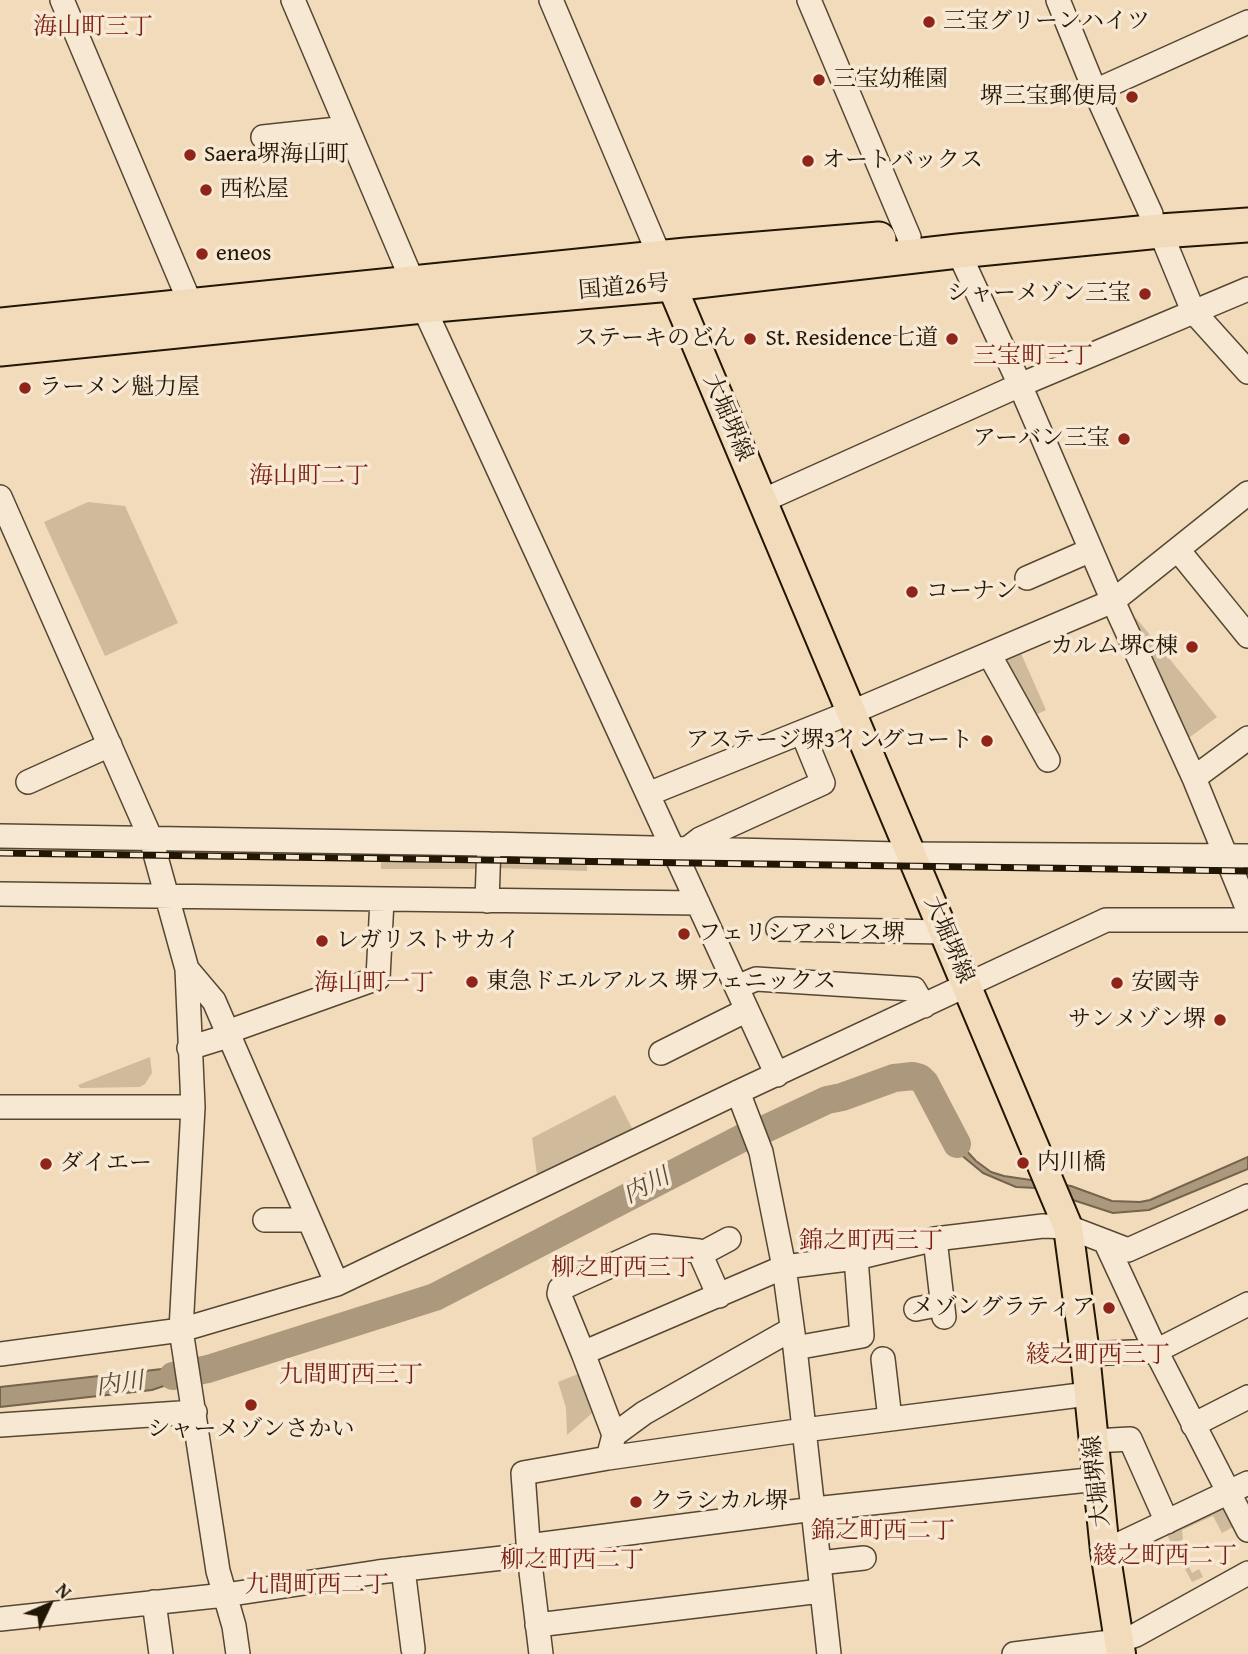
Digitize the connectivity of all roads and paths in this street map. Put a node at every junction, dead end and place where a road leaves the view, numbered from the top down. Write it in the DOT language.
graph roads {
  1 [pos="62,0"];
  2 [pos="293,0"];
  3 [pos="551,0"];
  4 [pos="809,0"];
  5 [pos="1058,0"];
  6 [pos="1248,22"];
  7 [pos="1096,91"];
  8 [pos="347,128"];
  9 [pos="263,137"];
  10 [pos="1248,205"];
  11 [pos="1155,222"];
  12 [pos="1248,225"];
  13 [pos="909,237"];
  14 [pos="958,251"];
  15 [pos="665,271"];
  16 [pos="1248,289"];
  17 [pos="418,294"];
  18 [pos="191,305"];
  19 [pos="1193,311"];
  20 [pos="0,325"];
  21 [pos="0,349"];
  22 [pos="1240,351"];
  23 [pos="1248,372"];
  24 [pos="1020,385"];
  25 [pos="0,497"];
  26 [pos="762,501"];
  27 [pos="1244,504"];
  28 [pos="1091,550"];
  29 [pos="1178,550"];
  30 [pos="1027,578"];
  31 [pos="1113,601"];
  32 [pos="1248,636"];
  33 [pos="989,654"];
  34 [pos="851,712"];
  35 [pos="802,732"];
  36 [pos="1248,738"];
  37 [pos="110,745"];
  38 [pos="1048,760"];
  39 [pos="1194,778"];
  40 [pos="29,782"];
  41 [pos="648,794"];
  42 [pos="0,836"];
  43 [pos="151,839"];
  44 [pos="489,844"];
  45 [pos="680,849"];
  46 [pos="911,855"];
  47 [pos="1238,856"];
  48 [pos="0,894"];
  49 [pos="167,895"];
  50 [pos="382,900"];
  51 [pos="487,901"];
  52 [pos="698,903"];
  53 [pos="1248,910"];
  54 [pos="1248,920"];
  55 [pos="779,929"];
  56 [pos="945,932"];
  57 [pos="187,969"];
  58 [pos="967,985"];
  59 [pos="737,988"];
  60 [pos="924,1006"];
  61 [pos="747,1010"];
  62 [pos="228,1034"];
  63 [pos="189,1048"];
  64 [pos="671,1055"];
  65 [pos="778,1075"];
  66 [pos="738,1092"];
  67 [pos="0,1107"];
  68 [pos="193,1107"];
  69 [pos="1248,1196"];
  70 [pos="1063,1217"];
  71 [pos="265,1220"];
  72 [pos="309,1220"];
  73 [pos="729,1239"];
  74 [pos="935,1239"];
  75 [pos="1105,1241"];
  76 [pos="701,1254"];
  77 [pos="856,1258"];
  78 [pos="784,1267"];
  79 [pos="337,1284"];
  80 [pos="719,1296"];
  81 [pos="1248,1304"];
  82 [pos="916,1309"];
  83 [pos="181,1330"];
  84 [pos="794,1339"];
  85 [pos="1156,1351"];
  86 [pos="583,1353"];
  87 [pos="0,1354"];
  88 [pos="1085,1354"];
  89 [pos="883,1359"];
  90 [pos="1088,1394"];
  91 [pos="1248,1397"];
  92 [pos="193,1406"];
  93 [pos="890,1419"];
  94 [pos="0,1425"];
  95 [pos="1194,1425"];
  96 [pos="804,1430"];
  97 [pos="614,1435"];
  98 [pos="1094,1441"];
  99 [pos="608,1458"];
  100 [pos="1098,1479"];
  101 [pos="1239,1488"];
  102 [pos="814,1509"];
  103 [pos="1167,1522"];
  104 [pos="1248,1530"];
  105 [pos="528,1550"];
  106 [pos="1105,1551"];
  107 [pos="864,1558"];
  108 [pos="819,1563"];
  109 [pos="403,1569"];
  110 [pos="1248,1573"];
  111 [pos="821,1591"];
  112 [pos="225,1595"];
  113 [pos="154,1602"];
  114 [pos="0,1619"];
  115 [pos="537,1625"];
  116 [pos="1120,1647"];
  117 [pos="413,1649"];
  118 [pos="161,1654"];
  119 [pos="238,1654"];
  120 [pos="541,1654"];
  121 [pos="828,1654"];
  122 [pos="1014,1654"];
  1 -- 18 [label="street"];
  2 -- 8 [label="street"];
  3 -- 15 [label="street"];
  4 -- 13 [label="street"];
  5 -- 7 [label="street"];
  6 -- 7 [label="street"];
  7 -- 11 [label="street"];
  8 -- 9 [label="street"];
  8 -- 17 [label="street"];
  10 -- 11 [label="highway, 国道26号"];
  11 -- 12 [label="highway, 国道26号"];
  11 -- 13 [label="highway, 国道26号"];
  11 -- 14 [label="highway, 国道26号"];
  11 -- 19 [label="street"];
  13 -- 15 [label="highway, 国道26号"];
  14 -- 15 [label="highway, 国道26号"];
  14 -- 24 [label="street"];
  15 -- 17 [label="highway, 国道26号"];
  15 -- 26 [label="main road, 大堀堺線"];
  16 -- 19 [label="street"];
  17 -- 18 [label="highway, 国道26号"];
  17 -- 21 [label="highway, 国道26号"];
  17 -- 41 [label="street"];
  18 -- 20 [label="highway, 国道26号"];
  19 -- 22 [label="street"];
  19 -- 24 [label="street"];
  22 -- 23 [label="street"];
  24 -- 26 [label="street"];
  24 -- 28 [label="street"];
  25 -- 37 [label="street"];
  26 -- 34 [label="main road, 大堀堺線"];
  27 -- 29 [label="street"];
  28 -- 30 [label="street"];
  28 -- 31 [label="street"];
  29 -- 31 [label="street"];
  29 -- 32 [label="street"];
  31 -- 33 [label="street"];
  31 -- 39 [label="street"];
  33 -- 34 [label="street"];
  33 -- 38 [label="street"];
  34 -- 35 [label="street"];
  34 -- 46 [label="main road, 大堀堺線"];
  35 -- 41 [label="street"];
  35 -- 45 [label="street"];
  36 -- 39 [label="street"];
  37 -- 40 [label="street"];
  37 -- 43 [label="street"];
  39 -- 47 [label="street"];
  41 -- 45 [label="street"];
  42 -- 43 [label="street"];
  43 -- 44 [label="street"];
  43 -- 49 [label="street"];
  44 -- 45 [label="street"];
  44 -- 51 [label="street"];
  45 -- 46 [label="street"];
  45 -- 52 [label="street"];
  46 -- 47 [label="street"];
  46 -- 56 [label="main road, 大堀堺線"];
  47 -- 53 [label="street"];
  48 -- 49 [label="street"];
  49 -- 50 [label="street"];
  49 -- 57 [label="street"];
  50 -- 51 [label="street"];
  50 -- 62 [label="street"];
  51 -- 52 [label="street"];
  52 -- 59 [label="street"];
  54 -- 58 [label="street"];
  55 -- 56 [label="street"];
  56 -- 58 [label="main road, 大堀堺線"];
  57 -- 62 [label="street"];
  57 -- 63 [label="street"];
  58 -- 60 [label="street"];
  58 -- 70 [label="main road, 大堀堺線"];
  59 -- 60 [label="street"];
  59 -- 61 [label="street"];
  60 -- 65 [label="street"];
  61 -- 64 [label="street"];
  61 -- 65 [label="street"];
  62 -- 63 [label="street"];
  62 -- 72 [label="street"];
  63 -- 68 [label="street"];
  65 -- 66 [label="street"];
  66 -- 78 [label="street"];
  66 -- 79 [label="street"];
  67 -- 68 [label="street"];
  68 -- 83 [label="street"];
  69 -- 75 [label="street"];
  70 -- 74 [label="street"];
  70 -- 75 [label="street"];
  70 -- 88 [label="main road, 大堀堺線"];
  71 -- 72 [label="street"];
  72 -- 79 [label="street"];
  73 -- 76 [label="street"];
  74 -- 77 [label="street"];
  74 -- 82 [label="street"];
  75 -- 85 [label="street"];
  76 -- 80 [label="street"];
  76 -- 86 [label="street"];
  77 -- 78 [label="street"];
  77 -- 84 [label="street"];
  78 -- 80 [label="street"];
  78 -- 84 [label="street"];
  79 -- 83 [label="street"];
  80 -- 86 [label="street"];
  81 -- 85 [label="street"];
  83 -- 87 [label="street"];
  83 -- 92 [label="street"];
  84 -- 96 [label="street"];
  84 -- 97 [label="street"];
  85 -- 88 [label="street"];
  85 -- 95 [label="street"];
  86 -- 97 [label="street"];
  88 -- 90 [label="main road, 大堀堺線"];
  89 -- 93 [label="street"];
  90 -- 93 [label="street"];
  90 -- 98 [label="main road, 大堀堺線"];
  91 -- 95 [label="street"];
  92 -- 94 [label="street"];
  92 -- 112 [label="street"];
  93 -- 96 [label="street"];
  95 -- 101 [label="street"];
  96 -- 99 [label="street"];
  96 -- 102 [label="street"];
  97 -- 99 [label="street"];
  98 -- 100 [label="main road, 大堀堺線"];
  98 -- 103 [label="street"];
  99 -- 105 [label="street"];
  100 -- 102 [label="street"];
  100 -- 106 [label="main road, 大堀堺線"];
  101 -- 103 [label="street"];
  101 -- 104 [label="street"];
  102 -- 105 [label="street"];
  102 -- 108 [label="street"];
  103 -- 106 [label="street"];
  105 -- 109 [label="street"];
  105 -- 115 [label="street"];
  106 -- 116 [label="main road, 大堀堺線"];
  107 -- 108 [label="street"];
  108 -- 111 [label="street"];
  109 -- 112 [label="street"];
  109 -- 117 [label="street"];
  110 -- 116 [label="street"];
  111 -- 115 [label="street"];
  111 -- 121 [label="street"];
  112 -- 113 [label="street"];
  112 -- 119 [label="street"];
  113 -- 114 [label="street"];
  113 -- 118 [label="street"];
  115 -- 120 [label="street"];
  116 -- 122 [label="street"];
}
